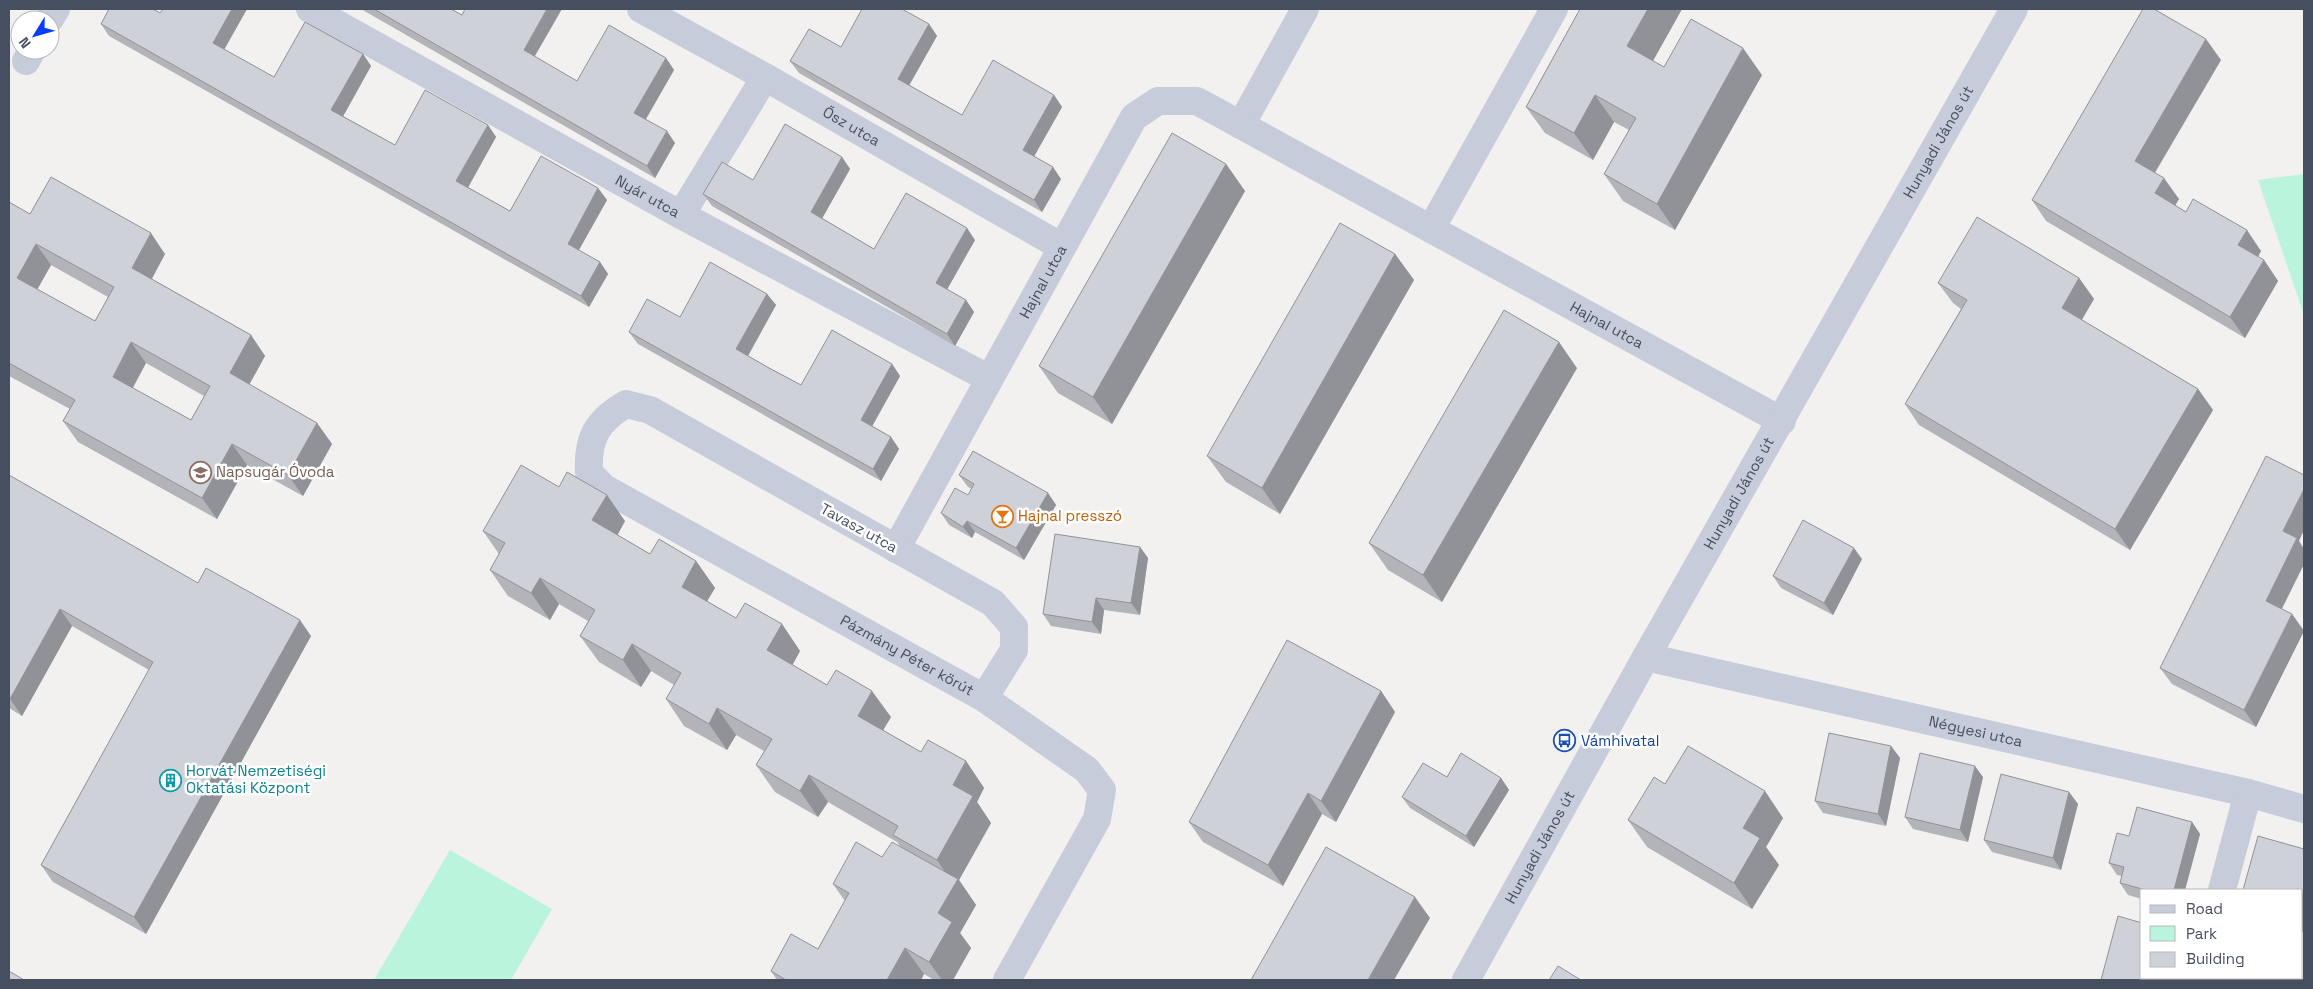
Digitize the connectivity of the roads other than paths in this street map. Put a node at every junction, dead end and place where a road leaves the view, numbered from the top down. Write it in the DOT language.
graph roads {
  1 [pos="310,9"];
  2 [pos="641,9"];
  3 [pos="1305,9"];
  4 [pos="1554,9"];
  5 [pos="2014,9"];
  6 [pos="765,77"];
  7 [pos="1241,125"];
  8 [pos="681,214"];
  9 [pos="1431,229"];
  10 [pos="1062,247"];
  11 [pos="988,378"];
  12 [pos="626,404"];
  13 [pos="1782,421"];
  14 [pos="896,549"];
  15 [pos="1646,657"];
  16 [pos="984,698"];
  17 [pos="2248,793"];
  18 [pos="2304,809"];
  19 [pos="2222,889"];
  20 [pos="1007,980"];
  21 [pos="1466,980"];
  1 -- 8 [label="street, Nyár utca"];
  2 -- 6 [label="street, Ősz utca"];
  3 -- 7 [label="street"];
  4 -- 9 [label="street"];
  5 -- 13 [label="street, Hunyadi János út"];
  6 -- 8 [label="street"];
  6 -- 10 [label="street, Ősz utca"];
  7 -- 9 [label="street, Hajnal utca"];
  7 -- 10 [label="street, Hajnal utca"];
  8 -- 11 [label="street, Nyár utca"];
  9 -- 13 [label="street, Hajnal utca"];
  10 -- 11 [label="street, Hajnal utca"];
  11 -- 14 [label="street, Hajnal utca"];
  12 -- 14 [label="street, Tavasz utca"];
  12 -- 16 [label="street, Pázmány Péter körút"];
  13 -- 15 [label="street, Hunyadi János út"];
  14 -- 16 [label="street, Tavasz utca"];
  15 -- 17 [label="street, Négyesi utca"];
  15 -- 21 [label="street, Hunyadi János út"];
  16 -- 20 [label="street, Pázmány Péter körút"];
  17 -- 18 [label="street, Négyesi utca"];
  17 -- 19 [label="street"];
}
